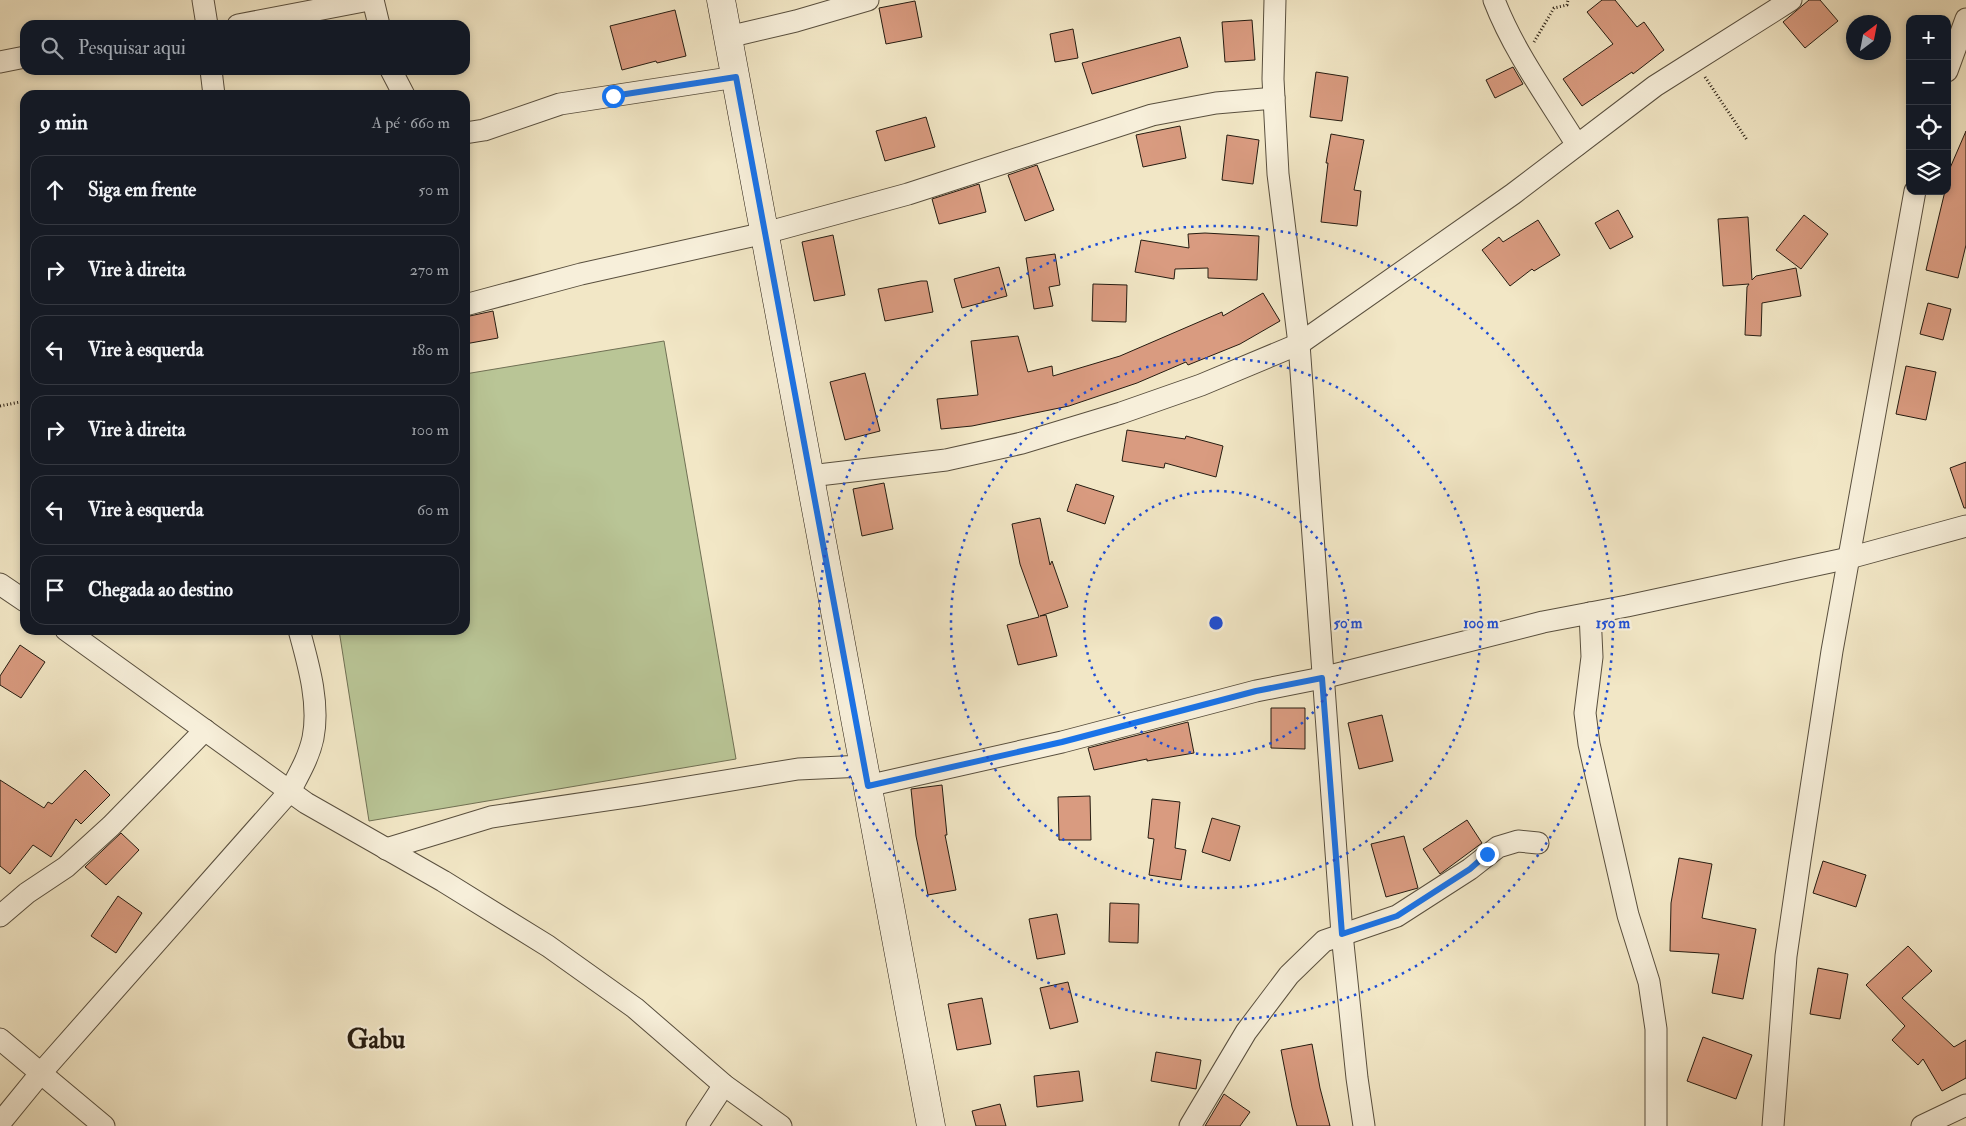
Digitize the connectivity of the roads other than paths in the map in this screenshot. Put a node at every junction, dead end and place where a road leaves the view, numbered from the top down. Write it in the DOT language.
graph roads {
  1 [pos="203,0"];
  2 [pos="368,0"];
  3 [pos="372,0"];
  4 [pos="721,0"];
  5 [pos="868,0"];
  6 [pos="1276,0"];
  7 [pos="1494,0"];
  8 [pos="1791,0"];
  9 [pos="1966,19"];
  10 [pos="206,20"];
  11 [pos="264,20"];
  12 [pos="378,20"];
  13 [pos="728,37"];
  14 [pos="20,58"];
  15 [pos="1951,60"];
  16 [pos="0,62"];
  17 [pos="212,75"];
  18 [pos="394,75"];
  19 [pos="736,77"];
  20 [pos="214,90"];
  21 [pos="401,90"];
  22 [pos="1274,98"];
  23 [pos="470,132"];
  24 [pos="1577,145"];
  25 [pos="1914,195"];
  26 [pos="765,233"];
  27 [pos="470,304"];
  28 [pos="1299,344"];
  29 [pos="810,476"];
  30 [pos="1966,526"];
  31 [pos="1849,558"];
  32 [pos="0,584"];
  33 [pos="20,598"];
  34 [pos="1590,613"];
  35 [pos="73,635"];
  36 [pos="300,635"];
  37 [pos="1322,678"];
  38 [pos="204,730"];
  39 [pos="866,776"];
  40 [pos="290,791"];
  41 [pos="1538,843"];
  42 [pos="386,849"];
  43 [pos="0,916"];
  44 [pos="1342,934"];
  45 [pos="0,1039"];
  46 [pos="40,1074"];
  47 [pos="724,1085"];
  48 [pos="1966,1105"];
  49 [pos="0,1123"];
  50 [pos="104,1126"];
  51 [pos="697,1126"];
  52 [pos="781,1126"];
  53 [pos="931,1126"];
  54 [pos="1190,1126"];
  55 [pos="1364,1126"];
  56 [pos="1656,1126"];
  57 [pos="1773,1126"];
  58 [pos="1922,1126"];
  1 -- 10 [label="street"];
  2 -- 11 [label="street"];
  3 -- 12 [label="street"];
  4 -- 13 [label="main road"];
  5 -- 13 [label="street"];
  6 -- 22 [label="street"];
  7 -- 24 [label="street"];
  8 -- 24 [label="street"];
  9 -- 15 [label="street"];
  13 -- 19 [label="main road"];
  14 -- 16 [label="street"];
  17 -- 20 [label="street"];
  18 -- 21 [label="street"];
  19 -- 23 [label="street"];
  19 -- 26 [label="main road"];
  22 -- 26 [label="street"];
  22 -- 28 [label="street"];
  24 -- 28 [label="street"];
  25 -- 31 [label="street"];
  26 -- 27 [label="street"];
  26 -- 29 [label="main road"];
  28 -- 29 [label="street"];
  28 -- 37 [label="street"];
  29 -- 39 [label="main road"];
  30 -- 31 [label="street"];
  31 -- 34 [label="street"];
  31 -- 57 [label="street"];
  32 -- 33 [label="street"];
  34 -- 37 [label="street"];
  34 -- 56 [label="street"];
  35 -- 38 [label="street"];
  36 -- 40 [label="street"];
  37 -- 39 [label="street"];
  37 -- 44 [label="street"];
  38 -- 40 [label="street"];
  38 -- 43 [label="street"];
  39 -- 42 [label="street"];
  39 -- 53 [label="main road"];
  40 -- 42 [label="street"];
  40 -- 46 [label="street"];
  41 -- 44 [label="street"];
  42 -- 47 [label="street"];
  44 -- 54 [label="street"];
  44 -- 55 [label="street"];
  45 -- 46 [label="street"];
  46 -- 49 [label="street"];
  46 -- 50 [label="street"];
  47 -- 51 [label="street"];
  47 -- 52 [label="street"];
  48 -- 58 [label="street"];
}
